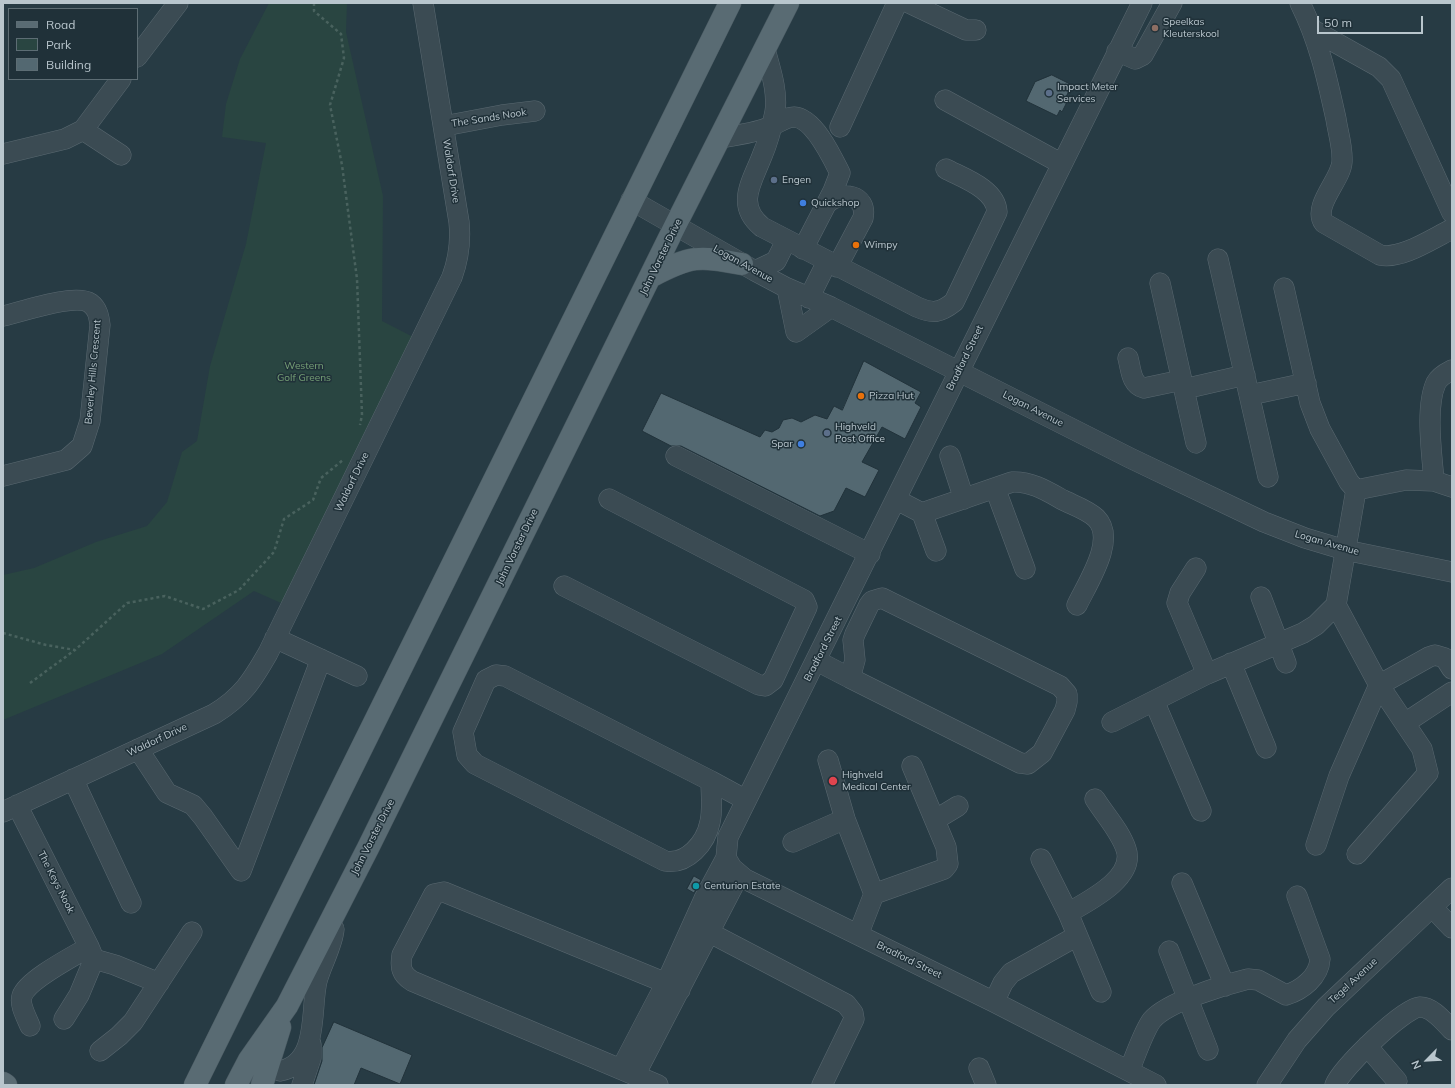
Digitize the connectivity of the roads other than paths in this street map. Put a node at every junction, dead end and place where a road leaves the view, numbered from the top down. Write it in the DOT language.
graph roads {
  1 [pos="178,3"];
  2 [pos="423,3"];
  3 [pos="730,3"];
  4 [pos="788,3"];
  5 [pos="897,3"];
  6 [pos="909,3"];
  7 [pos="1141,3"];
  8 [pos="1300,3"];
  9 [pos="1168,9"];
  10 [pos="1132,22"];
  11 [pos="976,30"];
  12 [pos="1313,30"];
  13 [pos="1154,35"];
  14 [pos="765,49"];
  15 [pos="1117,52"];
  16 [pos="138,56"];
  17 [pos="120,80"];
  18 [pos="945,100"];
  19 [pos="535,111"];
  20 [pos="444,126"];
  21 [pos="771,126"];
  22 [pos="840,127"];
  23 [pos="83,130"];
  24 [pos="720,138"];
  25 [pos="3,154"];
  26 [pos="121,155"];
  27 [pos="1062,164"];
  28 [pos="946,169"];
  29 [pos="631,200"];
  30 [pos="826,204"];
  31 [pos="1452,213"];
  32 [pos="675,226"];
  33 [pos="1452,229"];
  34 [pos="794,245"];
  35 [pos="1218,259"];
  36 [pos="974,263"];
  37 [pos="832,264"];
  38 [pos="749,267"];
  39 [pos="652,276"];
  40 [pos="1004,278"];
  41 [pos="1160,283"];
  42 [pos="787,288"];
  43 [pos="1284,288"];
  44 [pos="809,298"];
  45 [pos="831,307"];
  46 [pos="3,316"];
  47 [pos="1128,358"];
  48 [pos="1452,370"];
  49 [pos="958,371"];
  50 [pos="1245,375"];
  51 [pos="1306,383"];
  52 [pos="1183,384"];
  53 [pos="1250,395"];
  54 [pos="1196,443"];
  55 [pos="676,456"];
  56 [pos="950,456"];
  57 [pos="3,476"];
  58 [pos="1268,477"];
  59 [pos="1443,484"];
  60 [pos="995,488"];
  61 [pos="1356,490"];
  62 [pos="609,499"];
  63 [pos="964,499"];
  64 [pos="896,500"];
  65 [pos="922,513"];
  66 [pos="1345,550"];
  67 [pos="936,551"];
  68 [pos="870,554"];
  69 [pos="1196,568"];
  70 [pos="1025,569"];
  71 [pos="1452,572"];
  72 [pos="564,586"];
  73 [pos="1261,597"];
  74 [pos="1077,605"];
  75 [pos="1336,605"];
  76 [pos="275,638"];
  77 [pos="792,640"];
  78 [pos="1278,642"];
  79 [pos="818,658"];
  80 [pos="321,659"];
  81 [pos="1231,663"];
  82 [pos="1286,663"];
  83 [pos="1452,669"];
  84 [pos="1207,674"];
  85 [pos="357,676"];
  86 [pos="850,678"];
  87 [pos="1379,685"];
  88 [pos="1452,692"];
  89 [pos="1154,701"];
  90 [pos="1112,722"];
  91 [pos="1405,723"];
  92 [pos="1266,748"];
  93 [pos="138,749"];
  94 [pos="828,760"];
  95 [pos="912,766"];
  96 [pos="73,779"];
  97 [pos="711,781"];
  98 [pos="1095,799"];
  99 [pos="746,800"];
  100 [pos="958,806"];
  101 [pos="10,809"];
  102 [pos="1201,811"];
  103 [pos="845,819"];
  104 [pos="935,820"];
  105 [pos="793,842"];
  106 [pos="1316,845"];
  107 [pos="1357,854"];
  108 [pos="726,858"];
  109 [pos="1041,859"];
  110 [pos="739,875"];
  111 [pos="1182,883"];
  112 [pos="1452,888"];
  113 [pos="874,894"];
  114 [pos="1297,896"];
  115 [pos="131,903"];
  116 [pos="1433,908"];
  117 [pos="1068,913"];
  118 [pos="331,919"];
  119 [pos="693,924"];
  120 [pos="1452,928"];
  121 [pos="192,932"];
  122 [pos="710,934"];
  123 [pos="858,935"];
  124 [pos="1077,936"];
  125 [pos="1169,951"];
  126 [pos="92,953"];
  127 [pos="159,983"];
  128 [pos="673,986"];
  129 [pos="1225,986"];
  130 [pos="1102,992"];
  131 [pos="1188,998"];
  132 [pos="994,1002"];
  133 [pos="64,1019"];
  134 [pos="1449,1022"];
  135 [pos="30,1026"];
  136 [pos="311,1042"];
  137 [pos="1367,1046"];
  138 [pos="1208,1050"];
  139 [pos="100,1051"];
  140 [pos="1129,1071"];
  141 [pos="628,1072"];
  142 [pos="270,1073"];
  143 [pos="1397,1081"];
  144 [pos="3,1083"];
  145 [pos="6,1085"];
  146 [pos="195,1085"];
  147 [pos="236,1085"];
  148 [pos="302,1085"];
  149 [pos="658,1085"];
  150 [pos="822,1085"];
  151 [pos="1156,1085"];
  152 [pos="1267,1085"];
  153 [pos="1335,1085"];
  1 -- 16 [label="street"];
  2 -- 20 [label="street, Waldorf Drive"];
  3 -- 29 [label="main road"];
  4 -- 14 [label="main road, John Vorster Drive"];
  5 -- 22 [label="street"];
  6 -- 11 [label="street"];
  7 -- 9 [label="street"];
  7 -- 10 [label="street, Bradford Street"];
  8 -- 12 [label="street"];
  9 -- 13 [label="street"];
  10 -- 13 [label="street"];
  10 -- 15 [label="street, Bradford Street"];
  12 -- 31 [label="street"];
  12 -- 33 [label="street"];
  13 -- 15 [label="street"];
  14 -- 21 [label="street"];
  14 -- 24 [label="main road, John Vorster Drive"];
  15 -- 27 [label="street, Bradford Street"];
  17 -- 23 [label="street"];
  18 -- 27 [label="street"];
  19 -- 20 [label="street, The Sands Nook"];
  20 -- 76 [label="street, Waldorf Drive"];
  21 -- 24 [label="street"];
  21 -- 30 [label="street"];
  21 -- 34 [label="street"];
  23 -- 25 [label="street"];
  23 -- 26 [label="street"];
  24 -- 32 [label="main road, John Vorster Drive"];
  27 -- 40 [label="street, Bradford Street"];
  28 -- 36 [label="street"];
  29 -- 32 [label="street, Logan Avenue"];
  29 -- 146 [label="main road"];
  30 -- 34 [label="street"];
  30 -- 37 [label="street"];
  32 -- 38 [label="street, Logan Avenue"];
  32 -- 39 [label="main road, John Vorster Drive"];
  34 -- 37 [label="street"];
  34 -- 38 [label="street"];
  35 -- 50 [label="street"];
  36 -- 37 [label="street"];
  36 -- 40 [label="street"];
  37 -- 44 [label="street"];
  38 -- 39 [label="main road"];
  38 -- 42 [label="street, Logan Avenue"];
  39 -- 118 [label="main road, John Vorster Drive"];
  40 -- 49 [label="street, Bradford Street"];
  41 -- 52 [label="street"];
  42 -- 44 [label="street, Logan Avenue"];
  42 -- 45 [label="street"];
  43 -- 51 [label="street"];
  44 -- 45 [label="street, Logan Avenue"];
  45 -- 49 [label="street, Logan Avenue"];
  46 -- 57 [label="street, Beverley Hills Crescent"];
  47 -- 52 [label="street"];
  48 -- 59 [label="street"];
  49 -- 64 [label="street, Bradford Street"];
  49 -- 66 [label="street, Logan Avenue"];
  50 -- 52 [label="street"];
  50 -- 53 [label="street"];
  51 -- 53 [label="street"];
  51 -- 61 [label="street"];
  52 -- 54 [label="street"];
  53 -- 58 [label="street"];
  55 -- 68 [label="street"];
  56 -- 63 [label="street"];
  59 -- 61 [label="street"];
  60 -- 63 [label="street"];
  60 -- 70 [label="street"];
  60 -- 74 [label="street"];
  61 -- 66 [label="street"];
  62 -- 77 [label="street"];
  63 -- 65 [label="street"];
  64 -- 65 [label="street"];
  64 -- 68 [label="street, Bradford Street"];
  65 -- 67 [label="street"];
  66 -- 71 [label="street, Logan Avenue"];
  66 -- 75 [label="street"];
  68 -- 79 [label="street, Bradford Street"];
  69 -- 84 [label="street"];
  72 -- 77 [label="street"];
  73 -- 78 [label="street"];
  75 -- 78 [label="street"];
  75 -- 87 [label="street"];
  76 -- 80 [label="street"];
  76 -- 93 [label="street, Waldorf Drive"];
  77 -- 79 [label="street"];
  78 -- 81 [label="street"];
  78 -- 82 [label="street"];
  79 -- 86 [label="street"];
  79 -- 99 [label="street, Bradford Street"];
  80 -- 85 [label="street"];
  80 -- 93 [label="street"];
  81 -- 84 [label="street"];
  81 -- 92 [label="street"];
  83 -- 87 [label="street"];
  84 -- 89 [label="street"];
  86 -- 86 [label="street"];
  87 -- 91 [label="street"];
  87 -- 106 [label="street"];
  88 -- 91 [label="street"];
  89 -- 90 [label="street"];
  89 -- 102 [label="street"];
  91 -- 107 [label="street"];
  93 -- 96 [label="street, Waldorf Drive"];
  94 -- 103 [label="street"];
  95 -- 104 [label="street"];
  96 -- 101 [label="street, Waldorf Drive"];
  96 -- 115 [label="street"];
  97 -- 97 [label="street"];
  97 -- 99 [label="street"];
  98 -- 117 [label="street"];
  99 -- 108 [label="street, Bradford Street"];
  100 -- 104 [label="street"];
  101 -- 126 [label="street, The Keys Nook"];
  103 -- 105 [label="street"];
  103 -- 113 [label="street"];
  104 -- 113 [label="street"];
  108 -- 110 [label="street, Bradford Street"];
  108 -- 119 [label="street"];
  109 -- 117 [label="street"];
  110 -- 122 [label="street"];
  110 -- 123 [label="street, Bradford Street"];
  111 -- 129 [label="street"];
  112 -- 116 [label="street, Tegel Avenue"];
  113 -- 123 [label="street"];
  114 -- 129 [label="street"];
  116 -- 120 [label="street"];
  116 -- 152 [label="street, Tegel Avenue"];
  117 -- 124 [label="street"];
  118 -- 136 [label="street"];
  118 -- 142 [label="main road, John Vorster Drive"];
  119 -- 122 [label="street"];
  119 -- 128 [label="street"];
  121 -- 127 [label="street"];
  122 -- 128 [label="street"];
  122 -- 150 [label="street"];
  123 -- 132 [label="street, Bradford Street"];
  124 -- 130 [label="street"];
  124 -- 132 [label="street"];
  125 -- 131 [label="street"];
  126 -- 127 [label="street"];
  126 -- 133 [label="street"];
  126 -- 135 [label="street"];
  127 -- 139 [label="street"];
  128 -- 141 [label="street"];
  128 -- 141 [label="street"];
  129 -- 131 [label="street"];
  131 -- 138 [label="street"];
  131 -- 140 [label="street"];
  132 -- 140 [label="street, Bradford Street"];
  134 -- 137 [label="street"];
  136 -- 142 [label="street"];
  136 -- 148 [label="street"];
  137 -- 143 [label="street"];
  137 -- 153 [label="street"];
  140 -- 151 [label="street, Bradford Street"];
  141 -- 149 [label="street"];
  142 -- 147 [label="main road, John Vorster Drive"];
  144 -- 145 [label="main road"];
}
